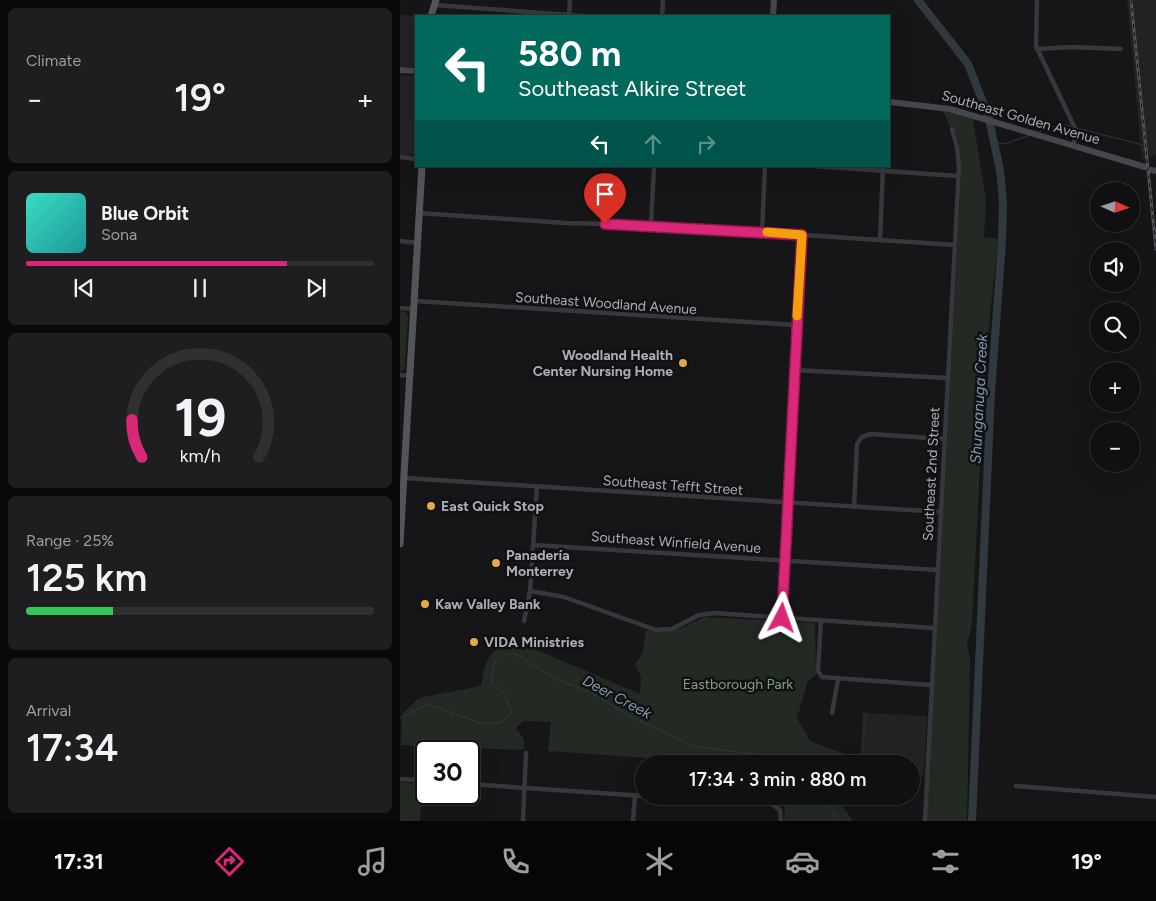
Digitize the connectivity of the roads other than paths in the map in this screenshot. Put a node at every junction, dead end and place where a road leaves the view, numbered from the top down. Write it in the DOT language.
graph roads {
  1 [pos="570,0"];
  2 [pos="663,0"];
  3 [pos="774,0"];
  4 [pos="1037,0"];
  5 [pos="435,2"];
  6 [pos="431,15"];
  7 [pos="559,15"];
  8 [pos="569,15"];
  9 [pos="662,15"];
  10 [pos="773,15"];
  11 [pos="1037,49"];
  12 [pos="1121,49"];
  13 [pos="400,70"];
  14 [pos="415,72"];
  15 [pos="890,102"];
  16 [pos="952,128"];
  17 [pos="1074,145"];
  18 [pos="400,157"];
  19 [pos="415,159"];
  20 [pos="422,167"];
  21 [pos="654,167"];
  22 [pos="766,167"];
  23 [pos="848,167"];
  24 [pos="883,168"];
  25 [pos="1151,170"];
  26 [pos="958,176"];
  27 [pos="420,214"];
  28 [pos="651,225"];
  29 [pos="762,232"];
  30 [pos="802,235"];
  31 [pos="880,240"];
  32 [pos="400,241"];
  33 [pos="418,242"];
  34 [pos="955,245"];
  35 [pos="415,305"];
  36 [pos="400,308"];
  37 [pos="796,325"];
  38 [pos="794,370"];
  39 [pos="400,375"];
  40 [pos="411,376"];
  41 [pos="948,378"];
  42 [pos="945,439"];
  43 [pos="404,442"];
  44 [pos="405,478"];
  45 [pos="537,486"];
  46 [pos="789,503"];
  47 [pos="854,507"];
  48 [pos="941,512"];
  49 [pos="400,533"];
  50 [pos="400,544"];
  51 [pos="533,544"];
  52 [pos="786,560"];
  53 [pos="938,570"];
  54 [pos="530,591"];
  55 [pos="782,618"];
  56 [pos="821,620"];
  57 [pos="524,621"];
  58 [pos="934,628"];
  59 [pos="838,679"];
  60 [pos="931,685"];
  61 [pos="832,713"];
  62 [pos="526,753"];
  63 [pos="400,779"];
  64 [pos="415,780"];
  65 [pos="480,785"];
  66 [pos="1016,786"];
  67 [pos="524,788"];
  68 [pos="635,796"];
  69 [pos="1156,797"];
  70 [pos="776,805"];
  71 [pos="523,821"];
  72 [pos="633,821"];
  73 [pos="781,821"];
  74 [pos="925,821"];
  1 -- 8 [label="street"];
  2 -- 9 [label="street"];
  3 -- 10 [label="street"];
  4 -- 11 [label="street"];
  5 -- 6 [label="main road"];
  5 -- 7 [label="street"];
  11 -- 12 [label="street"];
  11 -- 17 [label="street"];
  13 -- 14 [label="street"];
  15 -- 17 [label="street, Southeast Golden Avenue"];
  16 -- 26 [label="street, Southeast 2nd Street"];
  17 -- 25 [label="street, Southeast Golden Avenue"];
  18 -- 19 [label="street"];
  20 -- 27 [label="main road"];
  21 -- 28 [label="street"];
  22 -- 29 [label="street"];
  23 -- 24 [label="street"];
  24 -- 26 [label="street"];
  24 -- 31 [label="street"];
  26 -- 34 [label="street, Southeast 2nd Street"];
  27 -- 28 [label="street"];
  27 -- 33 [label="main road"];
  28 -- 29 [label="street"];
  29 -- 30 [label="street"];
  30 -- 31 [label="street"];
  30 -- 37 [label="street"];
  31 -- 34 [label="street"];
  32 -- 33 [label="street"];
  33 -- 35 [label="main road"];
  34 -- 41 [label="street, Southeast 2nd Street"];
  35 -- 36 [label="street, Southeast Woodland Avenue"];
  35 -- 37 [label="street, Southeast Woodland Avenue"];
  35 -- 40 [label="main road"];
  37 -- 38 [label="street"];
  38 -- 41 [label="street"];
  38 -- 46 [label="street"];
  39 -- 40 [label="street"];
  40 -- 43 [label="main road"];
  41 -- 42 [label="street, Southeast 2nd Street"];
  42 -- 47 [label="street"];
  42 -- 48 [label="street, Southeast 2nd Street"];
  43 -- 44 [label="main road"];
  44 -- 45 [label="street, Southeast Tefft Street"];
  44 -- 49 [label="main road"];
  45 -- 46 [label="street, Southeast Tefft Street"];
  45 -- 51 [label="street"];
  46 -- 47 [label="street, Southeast Tefft Street"];
  46 -- 52 [label="street"];
  47 -- 48 [label="street, Southeast Tefft Street"];
  48 -- 53 [label="street, Southeast 2nd Street"];
  49 -- 50 [label="main road"];
  51 -- 52 [label="street, Southeast Winfield Avenue"];
  51 -- 54 [label="street"];
  52 -- 53 [label="street, Southeast Winfield Avenue"];
  52 -- 55 [label="street"];
  53 -- 58 [label="street, Southeast 2nd Street"];
  54 -- 55 [label="street"];
  54 -- 57 [label="street"];
  55 -- 56 [label="street"];
  56 -- 58 [label="street"];
  56 -- 59 [label="street"];
  58 -- 60 [label="street, Southeast 2nd Street"];
  59 -- 60 [label="street"];
  59 -- 61 [label="street"];
  60 -- 74 [label="street, Southeast 2nd Street"];
  62 -- 67 [label="street"];
  63 -- 64 [label="street"];
  65 -- 67 [label="street"];
  66 -- 69 [label="street"];
  67 -- 68 [label="street"];
  67 -- 71 [label="street"];
  68 -- 72 [label="street"];
  70 -- 73 [label="street"];
}
